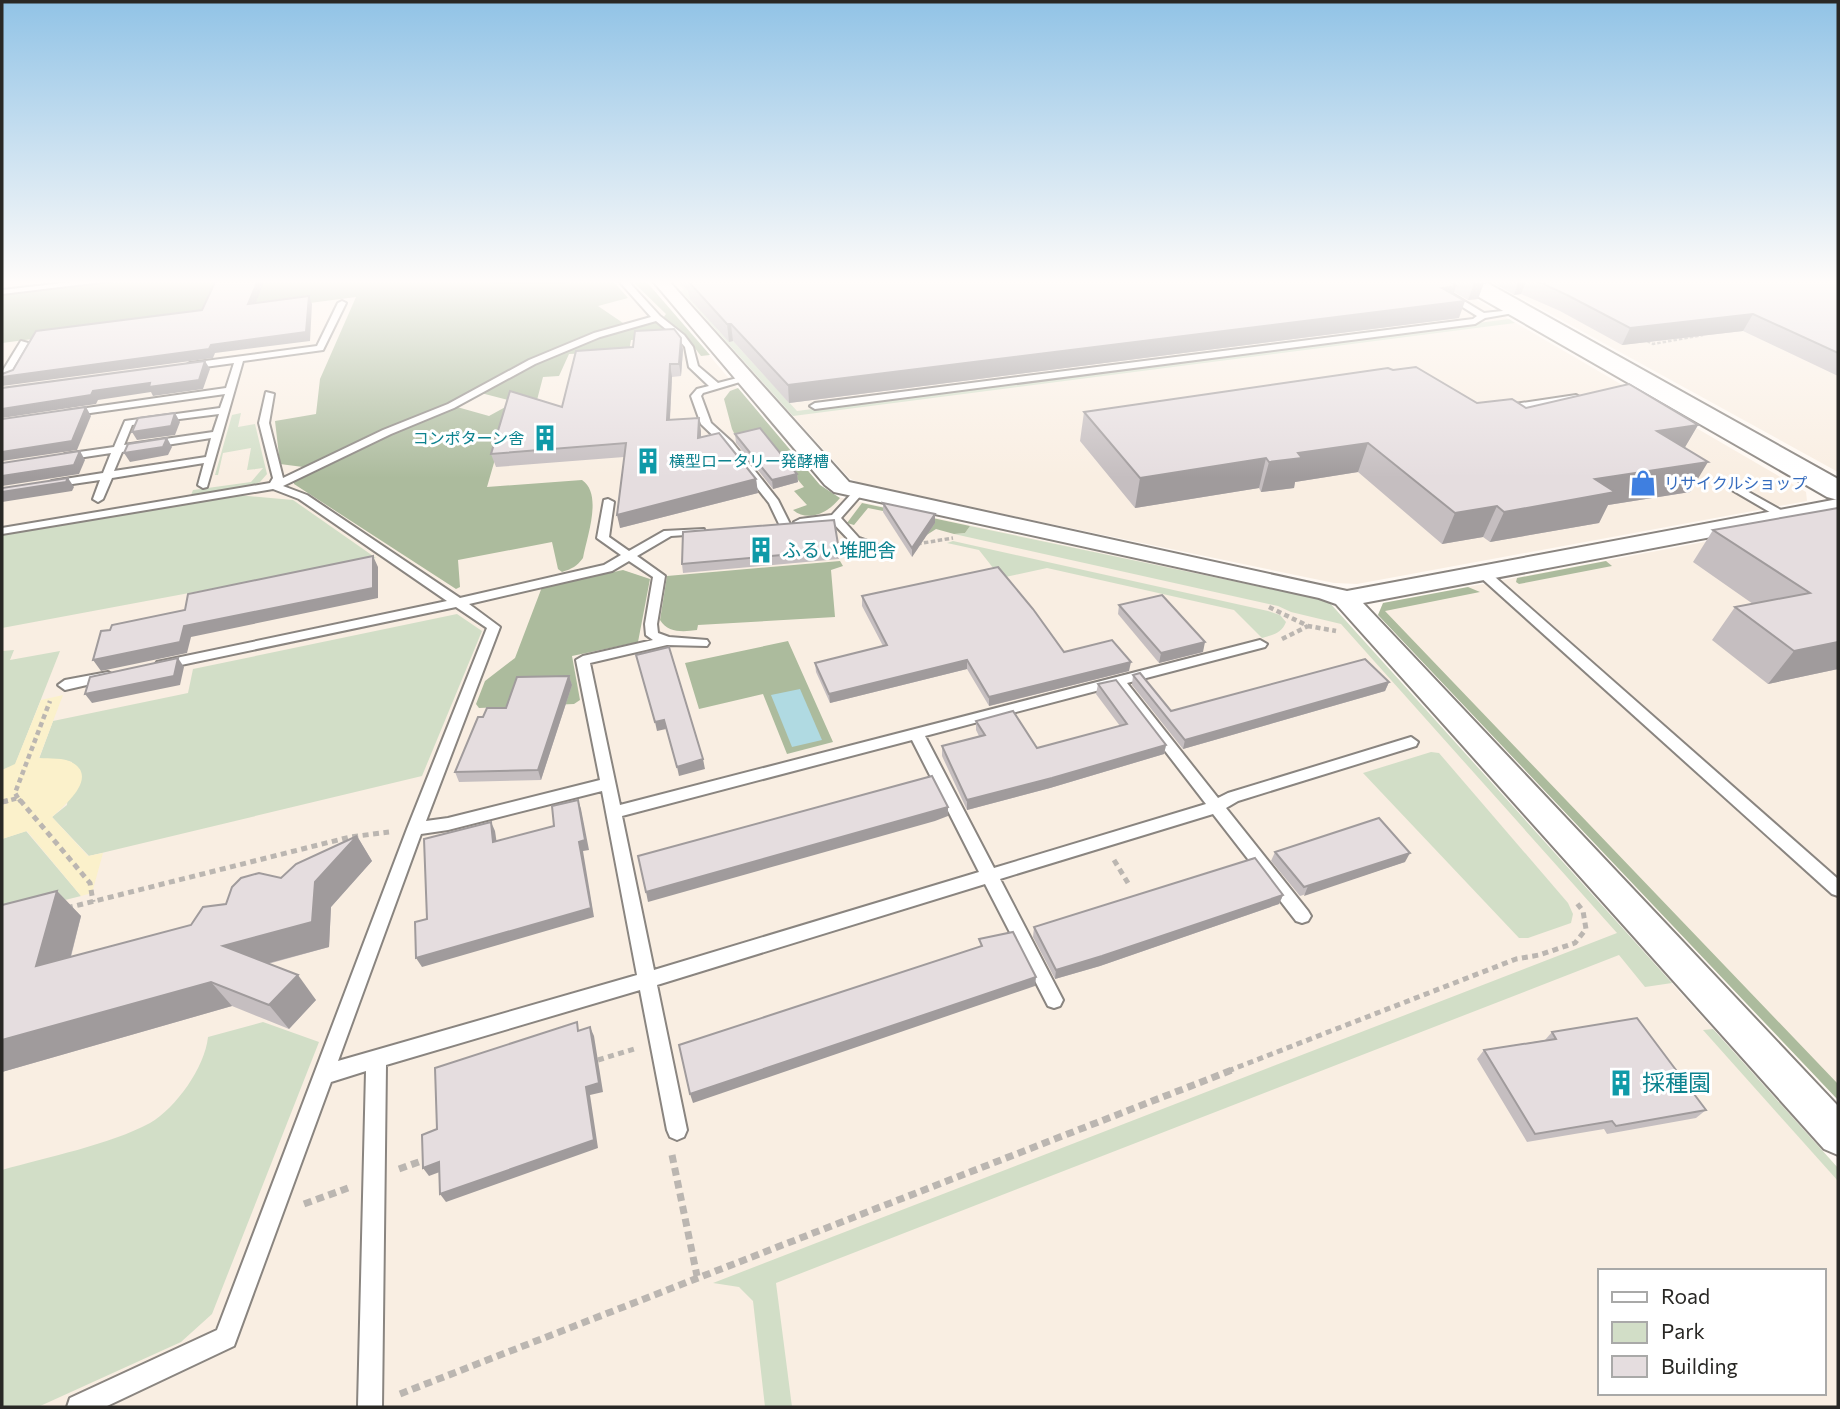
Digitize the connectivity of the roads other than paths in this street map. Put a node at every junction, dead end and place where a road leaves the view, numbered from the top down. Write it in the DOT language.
graph roads {
  1 [pos="22,346"];
  2 [pos="321,346"];
  3 [pos="571,346"];
  4 [pos="688,346"];
  5 [pos="716,346"];
  6 [pos="1284,346"];
  7 [pos="1576,346"];
  8 [pos="239,359"];
  9 [pos="179,368"];
  10 [pos="2,379"];
  11 [pos="745,379"];
  12 [pos="716,387"];
  13 [pos="230,390"];
  14 [pos="270,394"];
  15 [pos="1590,396"];
  16 [pos="815,406"];
  17 [pos="1508,408"];
  18 [pos="224,410"];
  19 [pos="55,415"];
  20 [pos="218,434"];
  21 [pos="118,449"];
  22 [pos="53,459"];
  23 [pos="211,459"];
  24 [pos="108,475"];
  25 [pos="41,485"];
  26 [pos="203,485"];
  27 [pos="274,486"];
  28 [pos="1736,488"];
  29 [pos="1838,491"];
  30 [pos="858,493"];
  31 [pos="98,499"];
  32 [pos="608,502"];
  33 [pos="1838,506"];
  34 [pos="1784,516"];
  35 [pos="835,518"];
  36 [pos="707,530"];
  37 [pos="2,531"];
  38 [pos="885,551"];
  39 [pos="630,556"];
  40 [pos="1483,573"];
  41 [pos="1345,599"];
  42 [pos="461,603"];
  43 [pos="667,641"];
  44 [pos="702,643"];
  45 [pos="1260,644"];
  46 [pos="144,669"];
  47 [pos="118,674"];
  48 [pos="1118,681"];
  49 [pos="65,685"];
  50 [pos="916,733"];
  51 [pos="1411,743"];
  52 [pos="608,784"];
  53 [pos="1216,807"];
  54 [pos="614,812"];
  55 [pos="415,829"];
  56 [pos="990,875"];
  57 [pos="1838,889"];
  58 [pos="1302,916"];
  59 [pos="647,980"];
  60 [pos="1054,1000"];
  61 [pos="376,1059"];
  62 [pos="324,1075"];
  63 [pos="677,1130"];
  64 [pos="1838,1135"];
  65 [pos="370,1406"];
  66 [pos="79,1407"];
  1 -- 10 [label="lane"];
  2 -- 8 [label="lane"];
  3 -- 27 [label="lane"];
  4 -- 12 [label="lane"];
  5 -- 11 [label="street"];
  6 -- 16 [label="lane"];
  7 -- 29 [label="street"];
  8 -- 9 [label="lane"];
  8 -- 13 [label="lane"];
  11 -- 12 [label="lane"];
  11 -- 30 [label="street"];
  12 -- 35 [label="lane"];
  13 -- 18 [label="lane"];
  13 -- 19 [label="lane"];
  14 -- 27 [label="lane"];
  15 -- 17 [label="lane"];
  18 -- 20 [label="lane"];
  18 -- 21 [label="lane"];
  20 -- 21 [label="lane"];
  20 -- 23 [label="lane"];
  21 -- 22 [label="lane"];
  21 -- 24 [label="lane"];
  23 -- 24 [label="lane"];
  23 -- 26 [label="lane"];
  24 -- 25 [label="lane"];
  24 -- 31 [label="lane"];
  27 -- 37 [label="lane"];
  27 -- 42 [label="lane"];
  28 -- 34 [label="lane"];
  30 -- 35 [label="lane"];
  30 -- 41 [label="street"];
  32 -- 39 [label="lane"];
  33 -- 34 [label="street"];
  34 -- 40 [label="street"];
  35 -- 38 [label="lane"];
  36 -- 39 [label="lane"];
  39 -- 42 [label="lane"];
  39 -- 43 [label="lane"];
  40 -- 41 [label="street"];
  40 -- 57 [label="lane"];
  41 -- 64 [label="street"];
  42 -- 46 [label="lane"];
  42 -- 55 [label="lane"];
  43 -- 44 [label="lane"];
  43 -- 52 [label="lane"];
  45 -- 48 [label="lane"];
  47 -- 49 [label="lane"];
  48 -- 50 [label="lane"];
  48 -- 53 [label="lane"];
  50 -- 54 [label="lane"];
  50 -- 56 [label="lane"];
  51 -- 53 [label="lane"];
  52 -- 54 [label="lane"];
  52 -- 55 [label="lane"];
  53 -- 56 [label="lane"];
  53 -- 58 [label="lane"];
  54 -- 59 [label="lane"];
  55 -- 62 [label="lane"];
  56 -- 59 [label="lane"];
  56 -- 60 [label="lane"];
  59 -- 61 [label="lane"];
  59 -- 63 [label="lane"];
  61 -- 62 [label="lane"];
  61 -- 65 [label="lane"];
  62 -- 66 [label="lane"];
}
